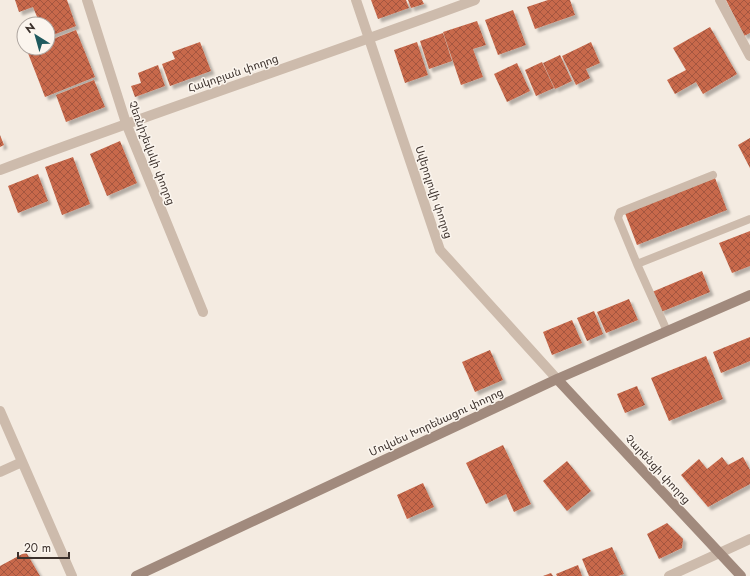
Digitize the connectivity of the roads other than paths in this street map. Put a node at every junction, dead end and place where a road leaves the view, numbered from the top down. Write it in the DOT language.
graph roads {
  1 [pos="87,0"];
  2 [pos="356,0"];
  3 [pos="475,0"];
  4 [pos="720,0"];
  5 [pos="370,38"];
  6 [pos="750,56"];
  7 [pos="126,123"];
  8 [pos="0,170"];
  9 [pos="713,175"];
  10 [pos="750,219"];
  11 [pos="637,264"];
  12 [pos="750,295"];
  13 [pos="203,312"];
  14 [pos="667,331"];
  15 [pos="557,379"];
  16 [pos="0,411"];
  17 [pos="22,462"];
  18 [pos="0,472"];
  19 [pos="750,539"];
  20 [pos="720,554"];
  21 [pos="72,576"];
  22 [pos="136,576"];
  23 [pos="669,576"];
  24 [pos="740,576"];
  1 -- 7 [label="street, Չեռնիշեվսկի փողոց"];
  2 -- 5 [label="street, Սվերդլովի փողոց"];
  3 -- 5 [label="street, Հակոբյան փողոց"];
  4 -- 6 [label="street"];
  5 -- 7 [label="street, Հակոբյան փողոց"];
  5 -- 15 [label="street, Սվերդլովի փողոց"];
  7 -- 8 [label="street, Հակոբյան փողոց"];
  7 -- 13 [label="street, Չեռնիշեվսկի փողոց"];
  9 -- 11 [label="lane"];
  10 -- 11 [label="lane"];
  11 -- 14 [label="lane"];
  12 -- 14 [label="main road, Մովսես Խորենացու փողոց"];
  14 -- 15 [label="main road, Մովսես Խորենացու փողոց"];
  15 -- 20 [label="main road, Չարենցի փողոց"];
  15 -- 22 [label="main road, Մովսես Խորենացու փողոց"];
  16 -- 17 [label="street"];
  17 -- 18 [label="street"];
  17 -- 21 [label="street"];
  19 -- 20 [label="street"];
  20 -- 23 [label="street"];
  20 -- 24 [label="main road, Չարենցի փողոց"];
}
